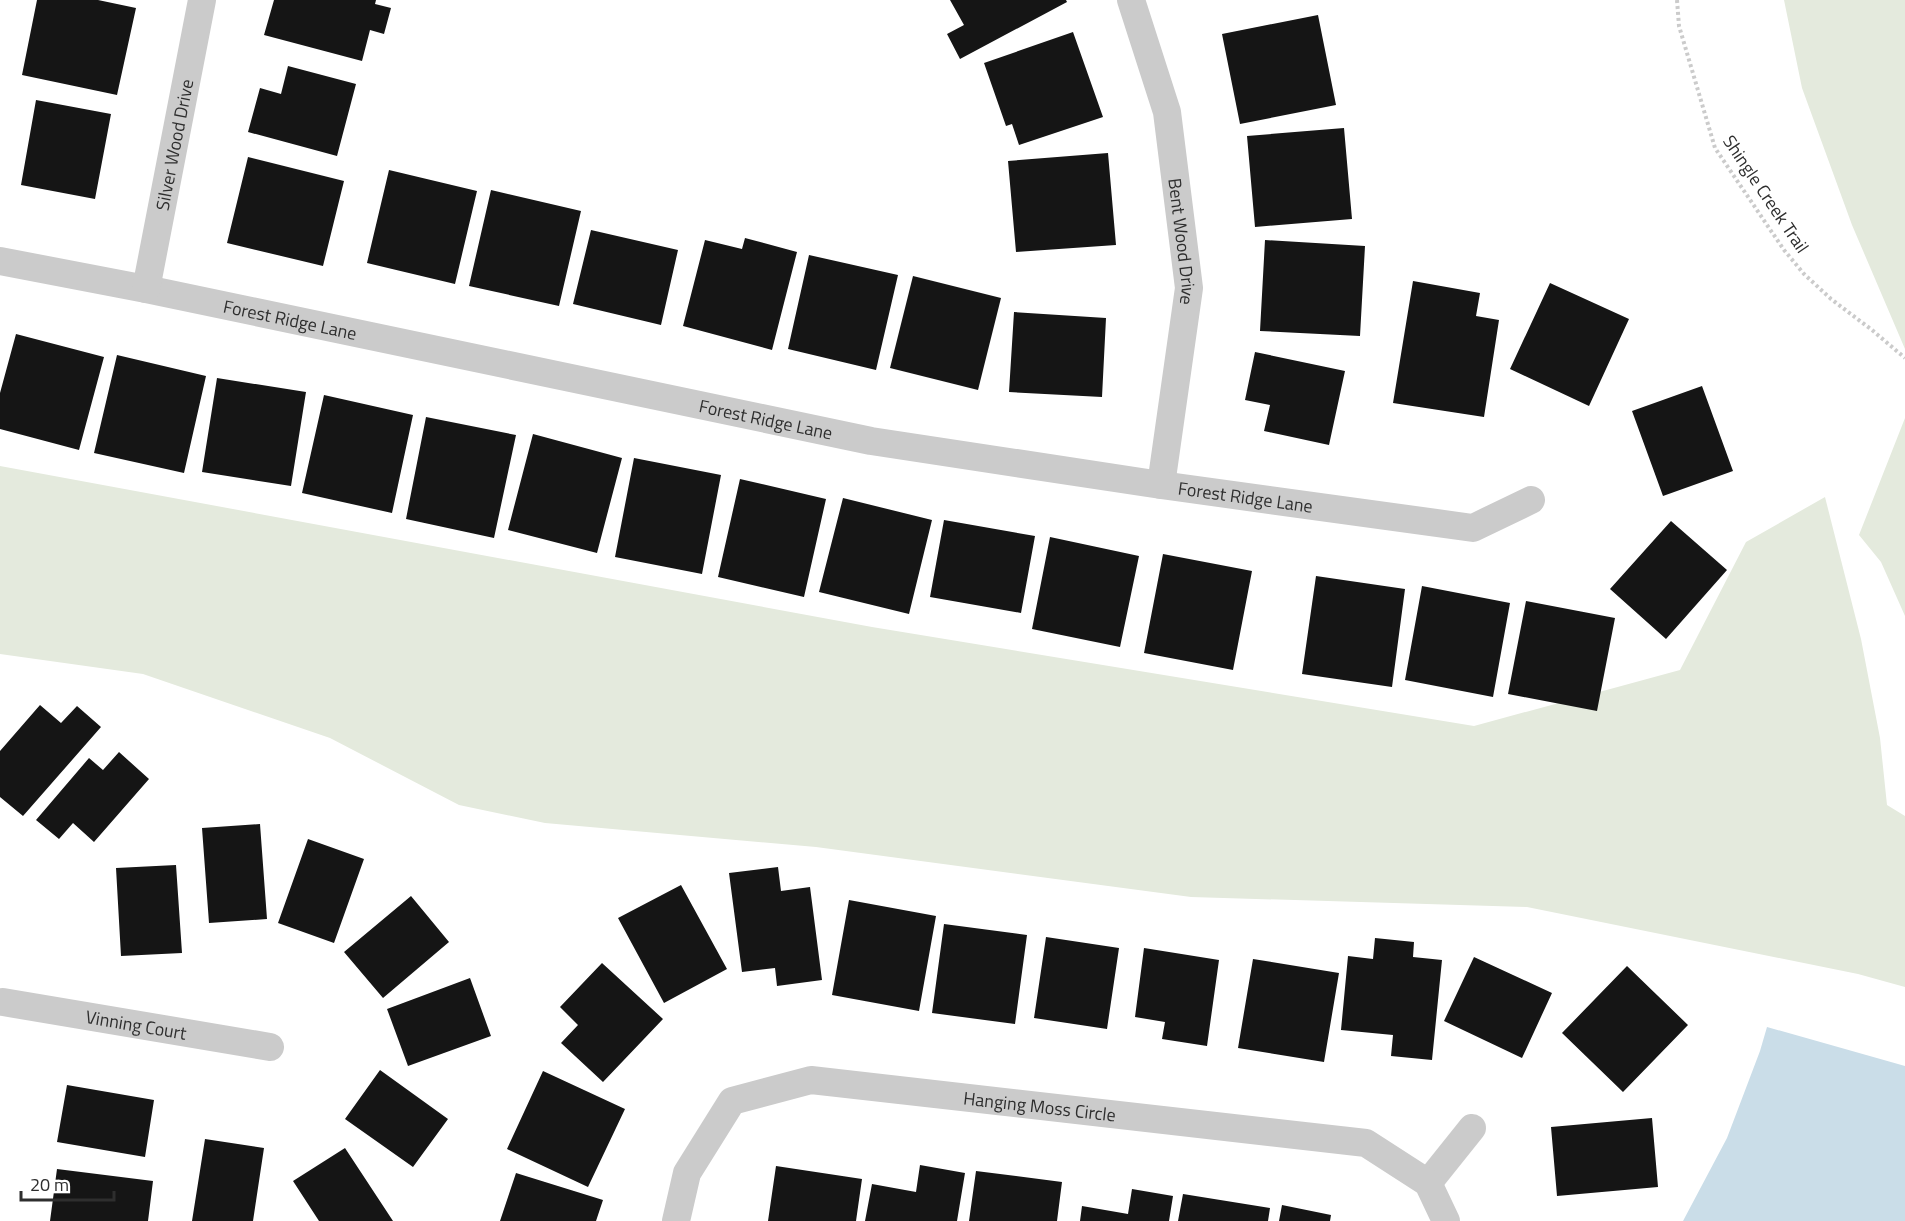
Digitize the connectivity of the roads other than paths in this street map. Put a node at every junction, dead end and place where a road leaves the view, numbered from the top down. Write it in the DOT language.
graph roads {
  1 [pos="202,0"];
  2 [pos="1131,0"];
  3 [pos="0,261"];
  4 [pos="146,289"];
  5 [pos="1161,485"];
  6 [pos="1531,500"];
  7 [pos="1,1005"];
  8 [pos="270,1047"];
  9 [pos="1472,1128"];
  10 [pos="1428,1183"];
  11 [pos="675,1221"];
  12 [pos="1446,1221"];
  1 -- 4 [label="street, Silver Wood Drive"];
  2 -- 5 [label="street, Bent Wood Drive"];
  3 -- 4 [label="street, Forest Ridge Lane"];
  4 -- 5 [label="street, Forest Ridge Lane"];
  5 -- 6 [label="street, Forest Ridge Lane"];
  7 -- 8 [label="street, Vinning Court"];
  9 -- 10 [label="street"];
  10 -- 11 [label="street, Hanging Moss Circle"];
  10 -- 12 [label="street"];
}
